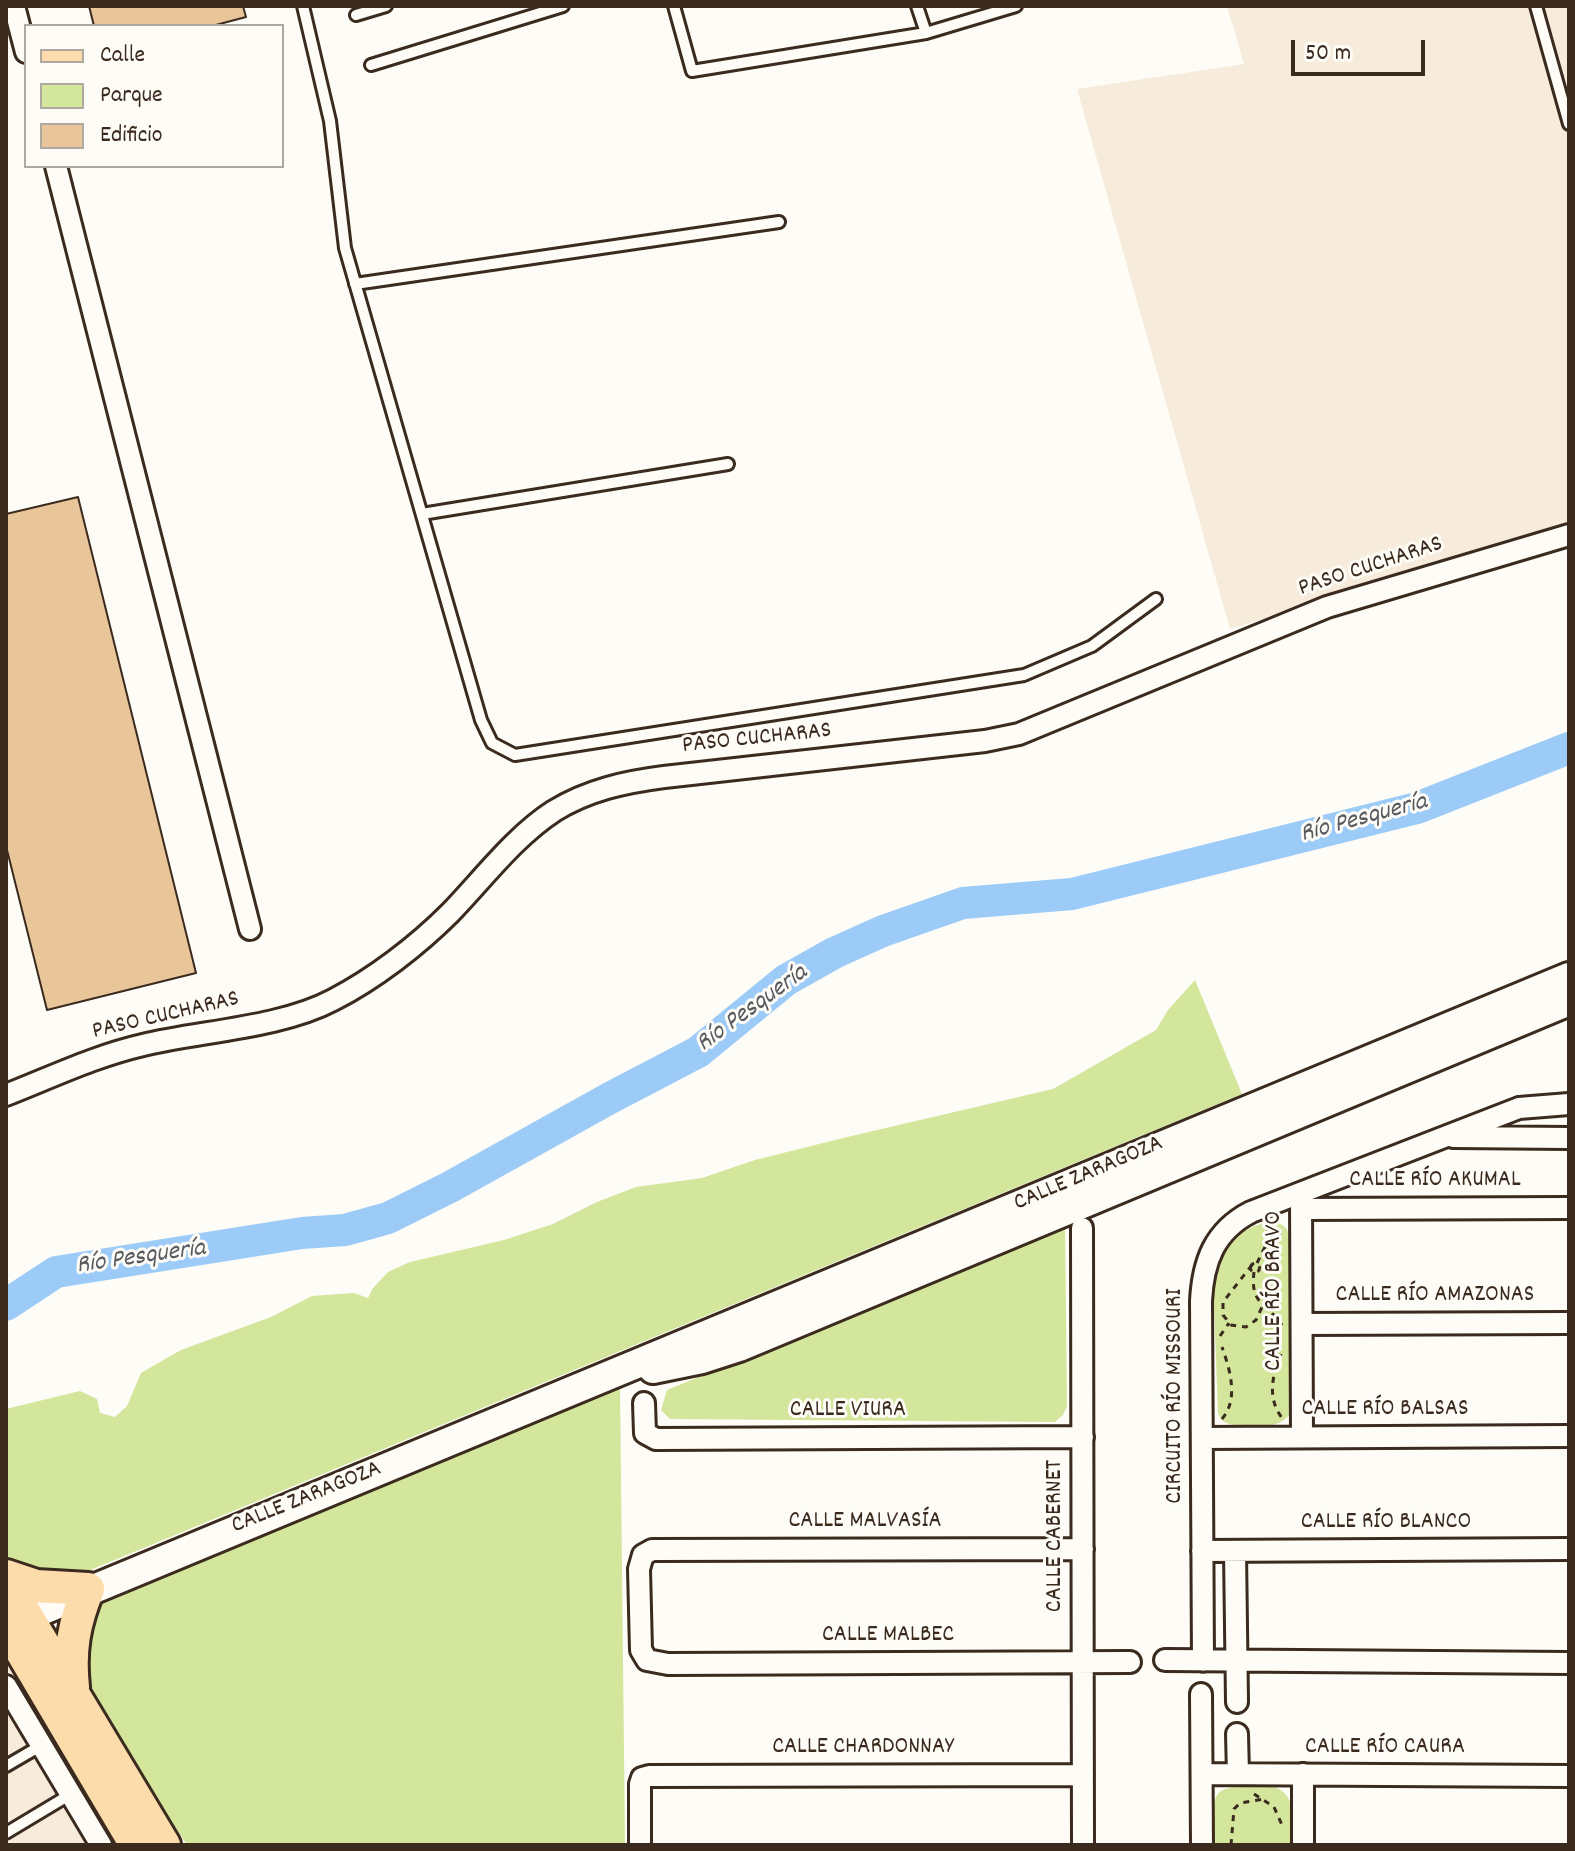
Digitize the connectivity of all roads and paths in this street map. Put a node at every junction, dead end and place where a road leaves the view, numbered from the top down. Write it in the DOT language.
graph roads {
  1 [pos="14,6"];
  2 [pos="303,6"];
  3 [pos="386,6"];
  4 [pos="563,6"];
  5 [pos="674,6"];
  6 [pos="917,6"];
  7 [pos="1016,6"];
  8 [pos="1536,6"];
  9 [pos="356,15"];
  10 [pos="926,33"];
  11 [pos="24,44"];
  12 [pos="371,65"];
  13 [pos="1569,124"];
  14 [pos="57,168"];
  15 [pos="779,222"];
  16 [pos="355,284"];
  17 [pos="728,464"];
  18 [pos="422,514"];
  19 [pos="1569,535"];
  20 [pos="1156,599"];
  21 [pos="250,929"];
  22 [pos="1569,977"];
  23 [pos="1569,1001"];
  24 [pos="6,1095"];
  25 [pos="1569,1104"];
  26 [pos="1441,1136"];
  27 [pos="1569,1138"];
  28 [pos="1087,1189"];
  29 [pos="1302,1200"];
  30 [pos="1569,1208"];
  31 [pos="1274,1222"];
  32 [pos="1283,1225"];
  33 [pos="1082,1228"];
  34 [pos="1267,1243"];
  35 [pos="1254,1264"];
  36 [pos="1254,1272"];
  37 [pos="1223,1302"];
  38 [pos="1262,1307"];
  39 [pos="1217,1310"];
  40 [pos="1229,1323"];
  41 [pos="1569,1323"];
  42 [pos="1294,1328"];
  43 [pos="1215,1332"];
  44 [pos="1218,1339"];
  45 [pos="1282,1351"];
  46 [pos="644,1403"];
  47 [pos="1284,1421"];
  48 [pos="1202,1428"];
  49 [pos="1569,1436"];
  50 [pos="1083,1437"];
  51 [pos="1302,1437"];
  52 [pos="1083,1549"];
  53 [pos="1569,1549"];
  54 [pos="1202,1551"];
  55 [pos="1235,1551"];
  56 [pos="6,1579"];
  57 [pos="88,1589"];
  58 [pos="13,1622"];
  59 [pos="647,1660"];
  60 [pos="1165,1660"];
  61 [pos="1203,1661"];
  62 [pos="1236,1661"];
  63 [pos="1083,1662"];
  64 [pos="1130,1662"];
  65 [pos="1569,1663"];
  66 [pos="6,1686"];
  67 [pos="74,1694"];
  68 [pos="1201,1694"];
  69 [pos="1237,1702"];
  70 [pos="1237,1734"];
  71 [pos="42,1745"];
  72 [pos="6,1766"];
  73 [pos="1202,1774"];
  74 [pos="1303,1774"];
  75 [pos="1083,1775"];
  76 [pos="1569,1776"];
  77 [pos="1243,1783"];
  78 [pos="71,1794"];
  79 [pos="1264,1799"];
  80 [pos="1284,1830"];
  81 [pos="6,1833"];
  82 [pos="101,1845"];
  83 [pos="136,1845"];
  84 [pos="164,1845"];
  85 [pos="640,1845"];
  86 [pos="1083,1845"];
  87 [pos="1202,1845"];
  88 [pos="1231,1845"];
  89 [pos="1303,1845"];
  1 -- 11 [label="street"];
  2 -- 16 [label="lane"];
  3 -- 9 [label="lane"];
  4 -- 12 [label="lane"];
  5 -- 10 [label="lane"];
  6 -- 10 [label="lane"];
  7 -- 10 [label="lane"];
  8 -- 13 [label="lane"];
  14 -- 21 [label="street"];
  15 -- 16 [label="lane"];
  16 -- 18 [label="lane"];
  17 -- 18 [label="lane"];
  18 -- 20 [label="lane"];
  19 -- 24 [label="street, PASO CUCHARAS"];
  22 -- 28 [label="street, CALLE ZARAGOZA"];
  23 -- 28 [label="street, CALLE ZARAGOZA"];
  25 -- 26 [label="street, CIRCUITO RÍO MISSOURI"];
  26 -- 27 [label="street, CIRCUITO RÍO MISSOURI"];
  26 -- 29 [label="street, CIRCUITO RÍO MISSOURI"];
  28 -- 57 [label="street, CALLE ZARAGOZA"];
  29 -- 30 [label="street, CALLE RÍO AKUMAL"];
  29 -- 42 [label="street, CALLE RÍO BRAVO"];
  29 -- 48 [label="street, CIRCUITO RÍO MISSOURI"];
  31 -- 34 [label="path"];
  32 -- 34 [label="path"];
  33 -- 50 [label="street, CALLE CABERNET"];
  34 -- 35 [label="path"];
  35 -- 36 [label="path"];
  35 -- 36 [label="path"];
  35 -- 37 [label="path"];
  36 -- 38 [label="path"];
  37 -- 39 [label="path"];
  37 -- 40 [label="path"];
  38 -- 40 [label="path"];
  38 -- 42 [label="path"];
  40 -- 44 [label="path"];
  41 -- 42 [label="street, CALLE RÍO AMAZONAS"];
  42 -- 51 [label="street, CALLE RÍO BRAVO"];
  43 -- 44 [label="path"];
  44 -- 48 [label="path"];
  45 -- 47 [label="path"];
  46 -- 50 [label="street, CALLE VIURA"];
  48 -- 51 [label="street, CALLE RÍO BALSAS"];
  48 -- 54 [label="street, CIRCUITO RÍO MISSOURI"];
  49 -- 51 [label="street, CALLE RÍO BALSAS"];
  50 -- 52 [label="street, CALLE CABERNET"];
  52 -- 59 [label="street, CALLE MALVASÍA"];
  52 -- 63 [label="street, CALLE CABERNET"];
  53 -- 55 [label="street, CALLE RÍO BLANCO"];
  54 -- 55 [label="street, CALLE RÍO BLANCO"];
  54 -- 61 [label="street, CIRCUITO RÍO MISSOURI"];
  55 -- 62 [label="street"];
  56 -- 57 [label="main road"];
  56 -- 58 [label="main road"];
  57 -- 58 [label="street, CALLE ZARAGOZA"];
  57 -- 67 [label="main road"];
  58 -- 67 [label="main road"];
  58 -- 83 [label="main road"];
  59 -- 63 [label="street, CALLE MALBEC"];
  60 -- 61 [label="street"];
  61 -- 62 [label="street"];
  62 -- 65 [label="street"];
  62 -- 69 [label="street"];
  63 -- 64 [label="street, CALLE MALBEC"];
  63 -- 75 [label="street, CALLE CABERNET"];
  66 -- 71 [label="street"];
  67 -- 84 [label="main road"];
  68 -- 73 [label="street"];
  70 -- 77 [label="street"];
  71 -- 72 [label="lane"];
  71 -- 78 [label="street"];
  73 -- 77 [label="street, CALLE RÍO CAURA"];
  73 -- 87 [label="street"];
  74 -- 76 [label="street, CALLE RÍO CAURA"];
  74 -- 77 [label="street, CALLE RÍO CAURA"];
  74 -- 89 [label="street"];
  75 -- 85 [label="street, CALLE CHARDONNAY"];
  75 -- 86 [label="street, CALLE CABERNET"];
  77 -- 79 [label="path"];
  78 -- 81 [label="lane"];
  78 -- 82 [label="street"];
  79 -- 80 [label="path"];
  79 -- 88 [label="path"];
}
